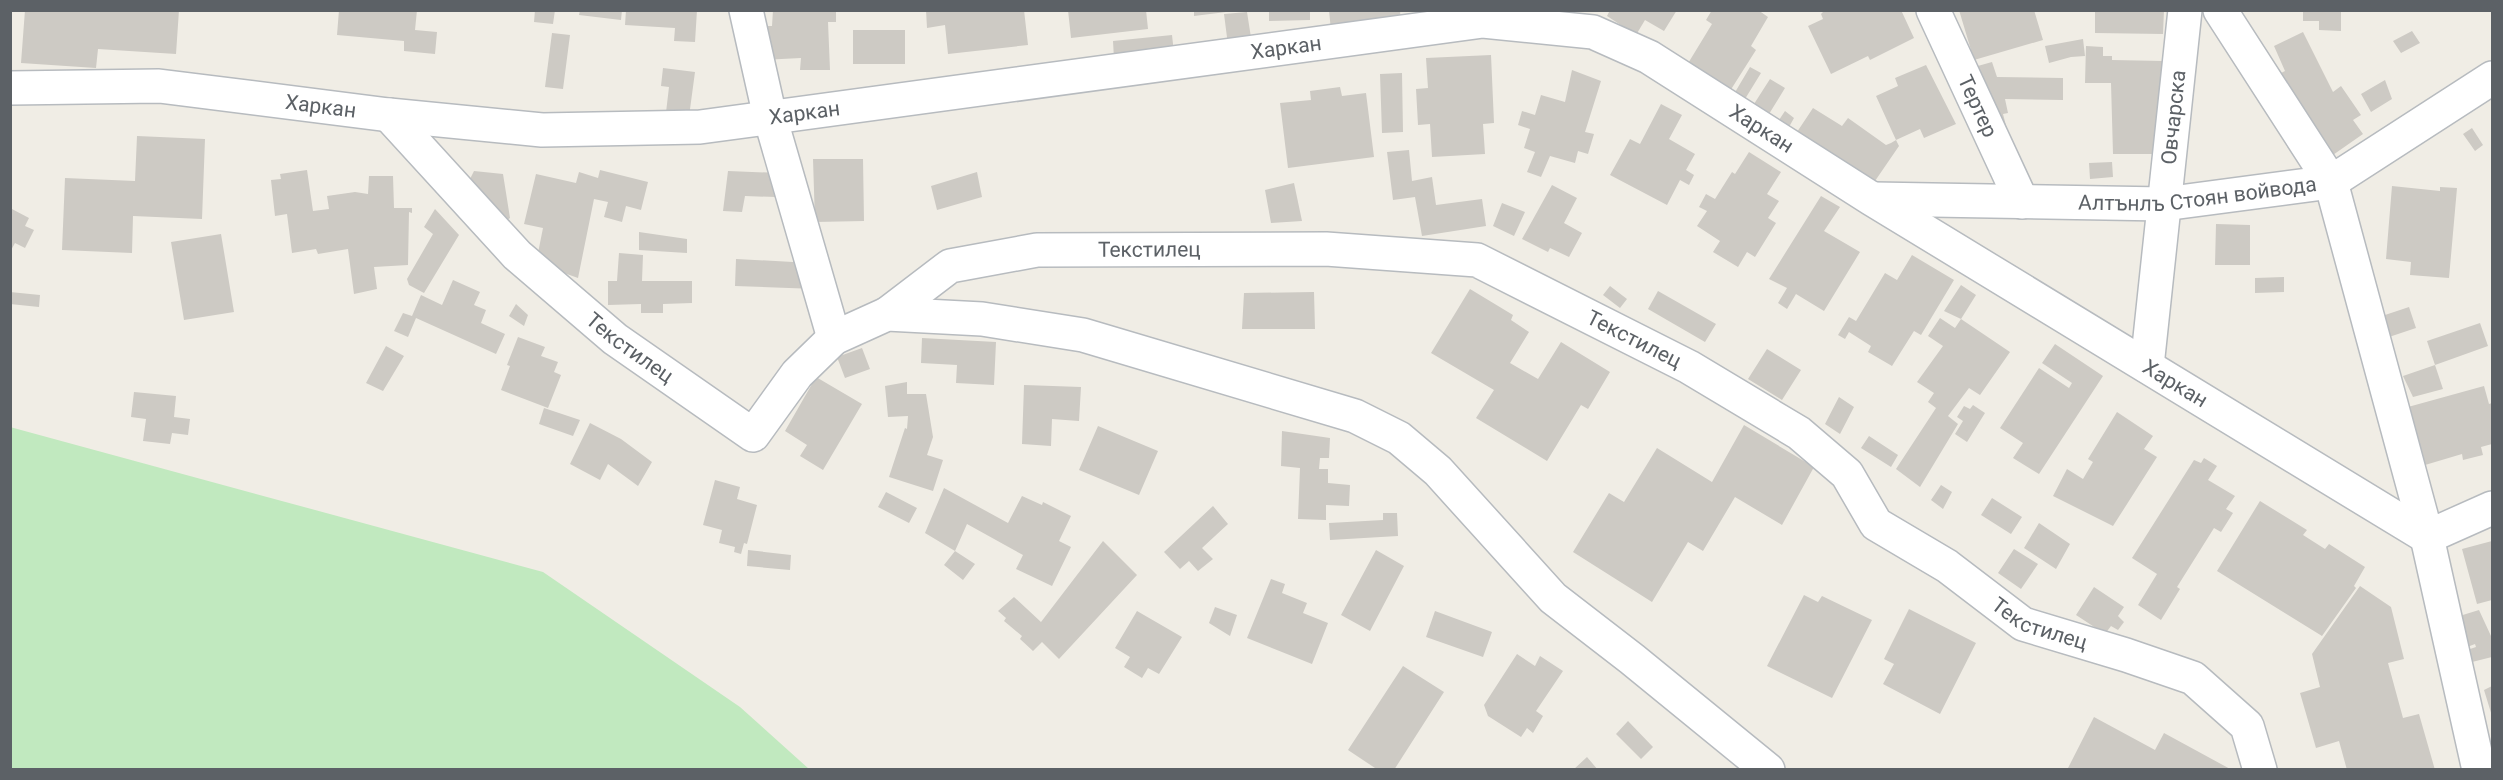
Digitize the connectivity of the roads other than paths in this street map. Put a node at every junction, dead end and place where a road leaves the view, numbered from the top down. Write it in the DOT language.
graph roads {
  1 [pos="746,10"];
  2 [pos="1565,10"];
  3 [pos="1932,10"];
  4 [pos="2185,10"];
  5 [pos="2220,10"];
  6 [pos="1593,32"];
  7 [pos="2493,78"];
  8 [pos="10,88"];
  9 [pos="389,115"];
  10 [pos="770,117"];
  11 [pos="2331,182"];
  12 [pos="1872,199"];
  13 [pos="2022,202"];
  14 [pos="2164,204"];
  15 [pos="887,314"];
  16 [pos="834,338"];
  17 [pos="2147,366"];
  18 [pos="2493,508"];
  19 [pos="2427,537"];
  20 [pos="1768,770"];
  21 [pos="2260,770"];
  22 [pos="2479,770"];
  1 -- 10 [label="street"];
  2 -- 6 [label="street"];
  3 -- 13 [label="street, Тертер"];
  4 -- 14 [label="street, Овчарска"];
  5 -- 11 [label="street"];
  6 -- 10 [label="street, Харкан"];
  6 -- 12 [label="street, Харкан"];
  7 -- 11 [label="street, Алтънлъ Стоян войвода"];
  8 -- 9 [label="street, Харкан"];
  9 -- 10 [label="street, Харкан"];
  9 -- 16 [label="street, Текстилец"];
  10 -- 16 [label="street"];
  11 -- 14 [label="street, Алтънлъ Стоян войвода"];
  11 -- 19 [label="street"];
  12 -- 13 [label="street, Алтънлъ Стоян войвода"];
  12 -- 17 [label="street, Харкан"];
  13 -- 14 [label="street, Алтънлъ Стоян войвода"];
  14 -- 17 [label="street, Овчарска"];
  15 -- 16 [label="street, Текстилец"];
  15 -- 20 [label="street, Текстилец"];
  15 -- 21 [label="street, Текстилец"];
  17 -- 19 [label="street, Харкан"];
  18 -- 19 [label="street"];
  19 -- 22 [label="street"];
}
